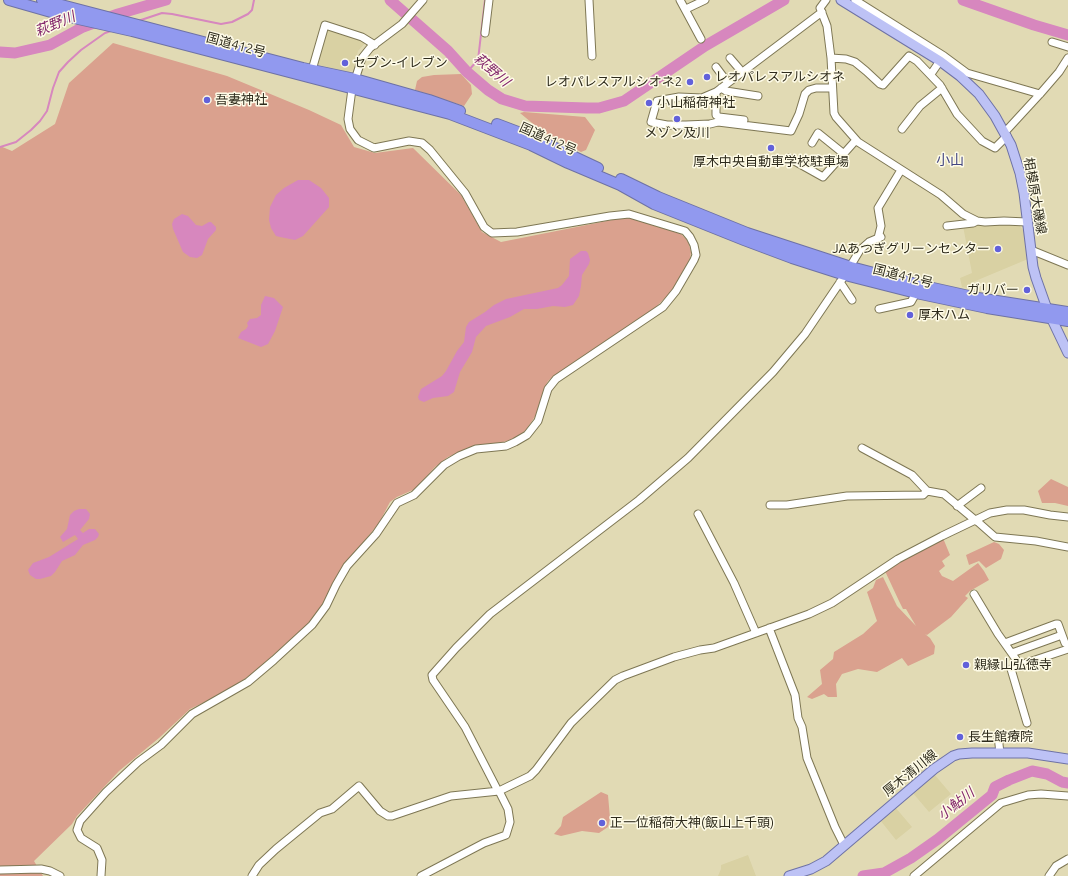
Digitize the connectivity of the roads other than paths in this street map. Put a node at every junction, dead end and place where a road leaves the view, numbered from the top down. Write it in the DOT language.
graph roads {
  1 [pos="9,0"];
  2 [pos="42,0"];
  3 [pos="423,0"];
  4 [pos="489,0"];
  5 [pos="589,0"];
  6 [pos="680,0"];
  7 [pos="705,0"];
  8 [pos="826,0"];
  9 [pos="841,0"];
  10 [pos="855,0"];
  11 [pos="686,9"];
  12 [pos="822,12"];
  13 [pos="485,32"];
  14 [pos="701,39"];
  15 [pos="1052,42"];
  16 [pos="375,45"];
  17 [pos="1068,47"];
  18 [pos="592,56"];
  19 [pos="730,58"];
  20 [pos="831,58"];
  21 [pos="942,58"];
  22 [pos="1068,59"];
  23 [pos="716,67"];
  24 [pos="312,70"];
  25 [pos="742,72"];
  26 [pos="930,74"];
  27 [pos="728,83"];
  28 [pos="354,84"];
  29 [pos="832,88"];
  30 [pos="942,88"];
  31 [pos="718,90"];
  32 [pos="1040,94"];
  33 [pos="758,96"];
  34 [pos="744,120"];
  35 [pos="902,129"];
  36 [pos="1006,134"];
  37 [pos="856,140"];
  38 [pos="812,143"];
  39 [pos="844,154"];
  40 [pos="789,158"];
  41 [pos="901,170"];
  42 [pos="977,221"];
  43 [pos="1027,222"];
  44 [pos="947,226"];
  45 [pos="1031,250"];
  46 [pos="1068,265"];
  47 [pos="845,275"];
  48 [pos="916,293"];
  49 [pos="852,300"];
  50 [pos="879,309"];
  51 [pos="1047,309"];
  52 [pos="1068,312"];
  53 [pos="1052,319"];
  54 [pos="1068,321"];
  55 [pos="1068,353"];
  56 [pos="862,448"];
  57 [pos="981,488"];
  58 [pos="927,491"];
  59 [pos="770,505"];
  60 [pos="957,506"];
  61 [pos="698,514"];
  62 [pos="1068,517"];
  63 [pos="975,520"];
  64 [pos="1068,547"];
  65 [pos="974,594"];
  66 [pos="769,628"];
  67 [pos="756,633"];
  68 [pos="1062,635"];
  69 [pos="1005,643"];
  70 [pos="1066,646"];
  71 [pos="1012,653"];
  72 [pos="1020,665"];
  73 [pos="1027,723"];
  74 [pos="998,736"];
  75 [pos="1000,753"];
  76 [pos="1068,759"];
  77 [pos="499,791"];
  78 [pos="1068,796"];
  79 [pos="844,845"];
  80 [pos="1068,859"];
  81 [pos="0,870"];
  82 [pos="803,874"];
  83 [pos="60,876"];
  84 [pos="101,876"];
  85 [pos="252,876"];
  86 [pos="421,876"];
  87 [pos="790,876"];
  88 [pos="914,876"];
  89 [pos="1049,876"];
  1 -- 28 [label="highway, 国道412号"];
  2 -- 24 [label="highway, 国道412号"];
  3 -- 16 [label="street"];
  4 -- 13 [label="street"];
  5 -- 18 [label="street"];
  6 -- 11 [label="street"];
  7 -- 11 [label="street"];
  8 -- 12 [label="street"];
  9 -- 21 [label="main road, 相模原大磯線"];
  10 -- 21 [label="street"];
  11 -- 14 [label="street"];
  12 -- 20 [label="street"];
  12 -- 25 [label="street"];
  15 -- 17 [label="street"];
  16 -- 24 [label="street"];
  16 -- 28 [label="street"];
  19 -- 25 [label="street"];
  20 -- 26 [label="street"];
  20 -- 29 [label="street"];
  21 -- 26 [label="street"];
  21 -- 32 [label="street"];
  21 -- 36 [label="main road, 相模原大磯線"];
  22 -- 32 [label="street"];
  23 -- 27 [label="street"];
  24 -- 28 [label="highway, 国道412号"];
  25 -- 27 [label="street"];
  26 -- 30 [label="street"];
  27 -- 31 [label="street"];
  28 -- 47 [label="highway, 国道412号"];
  28 -- 84 [label="street"];
  29 -- 31 [label="street"];
  29 -- 37 [label="street"];
  30 -- 35 [label="street"];
  30 -- 36 [label="street"];
  31 -- 33 [label="street"];
  31 -- 34 [label="street"];
  32 -- 36 [label="street"];
  36 -- 43 [label="main road, 相模原大磯線"];
  37 -- 39 [label="street"];
  37 -- 41 [label="street"];
  38 -- 39 [label="street"];
  39 -- 40 [label="street"];
  41 -- 42 [label="street"];
  41 -- 47 [label="street"];
  42 -- 43 [label="street"];
  42 -- 44 [label="street"];
  43 -- 45 [label="main road, 相模原大磯線"];
  45 -- 46 [label="street"];
  45 -- 51 [label="main road, 相模原大磯線"];
  47 -- 48 [label="highway, 国道412号"];
  47 -- 49 [label="street"];
  47 -- 51 [label="highway, 国道412号"];
  47 -- 77 [label="street"];
  48 -- 50 [label="street"];
  48 -- 53 [label="highway, 国道412号"];
  51 -- 52 [label="highway, 国道412号"];
  51 -- 53 [label="main road, 相模原大磯線"];
  53 -- 54 [label="highway, 国道412号"];
  53 -- 55 [label="main road, 相模原大磯線"];
  56 -- 58 [label="street"];
  57 -- 60 [label="street"];
  58 -- 59 [label="street"];
  58 -- 60 [label="street"];
  60 -- 63 [label="street"];
  61 -- 67 [label="street"];
  62 -- 63 [label="street"];
  63 -- 64 [label="street"];
  63 -- 66 [label="street"];
  65 -- 69 [label="street"];
  66 -- 67 [label="street"];
  66 -- 79 [label="street"];
  67 -- 77 [label="street"];
  68 -- 69 [label="street"];
  68 -- 70 [label="street"];
  68 -- 71 [label="street"];
  69 -- 71 [label="street"];
  70 -- 72 [label="street"];
  71 -- 72 [label="street"];
  72 -- 73 [label="street"];
  74 -- 75 [label="street"];
  75 -- 76 [label="main road, 厚木清川線"];
  75 -- 79 [label="main road, 厚木清川線"];
  77 -- 85 [label="street"];
  77 -- 86 [label="street"];
  78 -- 88 [label="street"];
  79 -- 82 [label="main road, 厚木清川線"];
  80 -- 89 [label="street"];
  81 -- 83 [label="street"];
  82 -- 87 [label="main road, 厚木清川線"];
}
